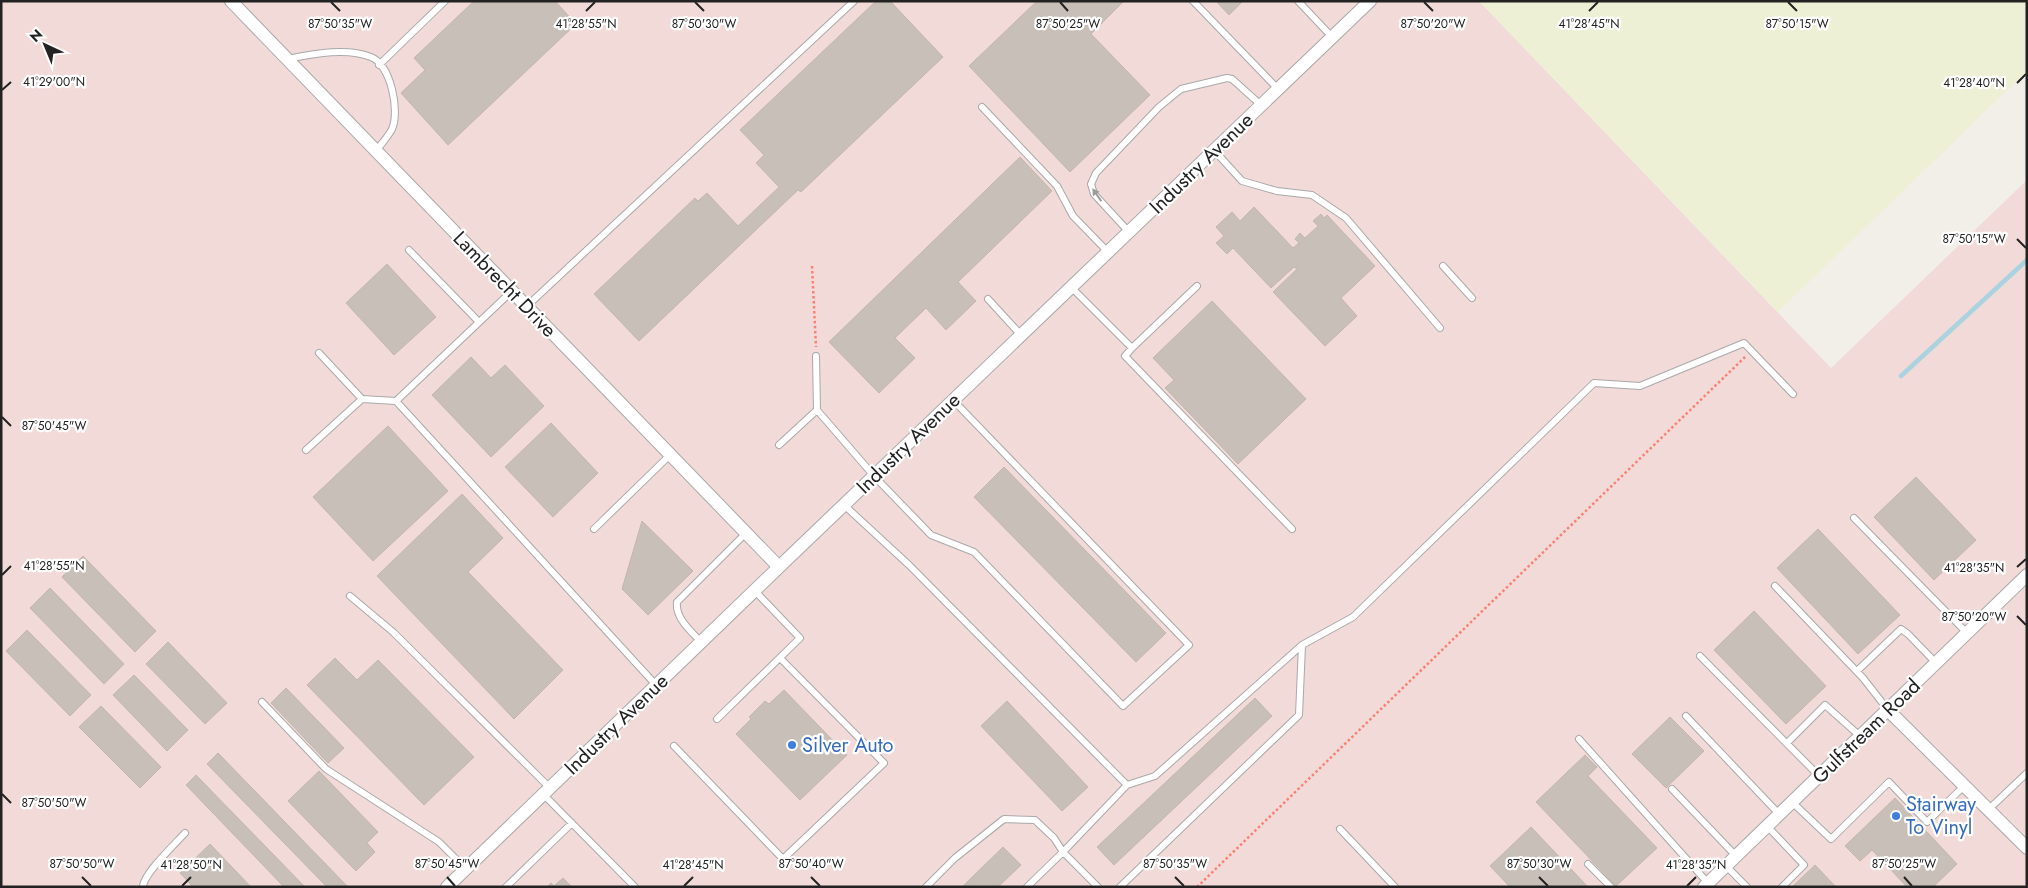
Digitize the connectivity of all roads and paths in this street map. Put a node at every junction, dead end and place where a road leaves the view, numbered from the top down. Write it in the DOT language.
graph roads {
  1 [pos="232,1"];
  2 [pos="446,1"];
  3 [pos="854,1"];
  4 [pos="1193,1"];
  5 [pos="1298,1"];
  6 [pos="1370,1"];
  7 [pos="1333,38"];
  8 [pos="287,59"];
  9 [pos="379,64"];
  10 [pos="1278,89"];
  11 [pos="1261,105"];
  12 [pos="982,107"];
  13 [pos="1214,150"];
  14 [pos="376,151"];
  15 [pos="1129,232"];
  16 [pos="409,250"];
  17 [pos="1108,252"];
  18 [pos="812,266"];
  19 [pos="1443,266"];
  20 [pos="1197,286"];
  21 [pos="1071,287"];
  22 [pos="512,291"];
  23 [pos="1472,298"];
  24 [pos="988,299"];
  25 [pos="527,306"];
  26 [pos="479,322"];
  27 [pos="1440,328"];
  28 [pos="1021,335"];
  29 [pos="1132,348"];
  30 [pos="1751,351"];
  31 [pos="319,353"];
  32 [pos="816,356"];
  33 [pos="1793,394"];
  34 [pos="362,399"];
  35 [pos="953,400"];
  36 [pos="396,401"];
  37 [pos="817,410"];
  38 [pos="780,445"];
  39 [pos="306,450"];
  40 [pos="670,454"];
  41 [pos="874,476"];
  42 [pos="844,504"];
  43 [pos="1854,518"];
  44 [pos="594,529"];
  45 [pos="1292,529"];
  46 [pos="746,533"];
  47 [pos="779,567"];
  48 [pos="2027,575"];
  49 [pos="1774,586"];
  50 [pos="754,590"];
  51 [pos="350,596"];
  52 [pos="1967,633"];
  53 [pos="701,642"];
  54 [pos="1302,645"];
  55 [pos="1700,656"];
  56 [pos="780,658"];
  57 [pos="1936,662"];
  58 [pos="1857,671"];
  59 [pos="656,685"];
  60 [pos="262,702"];
  61 [pos="1888,710"];
  62 [pos="1686,716"];
  63 [pos="717,719"];
  64 [pos="1860,736"];
  65 [pos="1580,739"];
  66 [pos="1787,743"];
  67 [pos="674,746"];
  68 [pos="2027,773"];
  69 [pos="1819,776"];
  70 [pos="1127,785"];
  71 [pos="1964,786"];
  72 [pos="1672,789"];
  73 [pos="547,792"];
  74 [pos="1792,802"];
  75 [pos="1988,810"];
  76 [pos="1779,814"];
  77 [pos="572,823"];
  78 [pos="1767,826"];
  79 [pos="1340,829"];
  80 [pos="185,833"];
  81 [pos="2026,847"];
  82 [pos="1062,852"];
  83 [pos="1736,856"];
  84 [pos="1588,864"];
  85 [pos="1726,866"];
  86 [pos="462,877"];
  87 [pos="1706,885"];
  88 [pos="144,887"];
  89 [pos="447,887"];
  90 [pos="506,887"];
  91 [pos="635,887"];
  92 [pos="926,887"];
  93 [pos="1027,887"];
  94 [pos="1098,887"];
  95 [pos="1120,887"];
  96 [pos="1197,887"];
  97 [pos="1395,887"];
  98 [pos="1611,887"];
  99 [pos="1746,887"];
  100 [pos="1782,887"];
  1 -- 8 [label="street, Lambrecht Drive"];
  2 -- 9 [label="lane"];
  3 -- 25 [label="lane"];
  4 -- 10 [label="lane"];
  5 -- 7 [label="lane"];
  6 -- 7 [label="street, Industry Avenue"];
  7 -- 10 [label="street, Industry Avenue"];
  8 -- 9 [label="lane"];
  8 -- 14 [label="street, Lambrecht Drive"];
  9 -- 14 [label="lane"];
  10 -- 11 [label="street, Industry Avenue"];
  11 -- 13 [label="street, Industry Avenue"];
  15 -- 11 [label="lane, one-way"];
  12 -- 17 [label="lane"];
  13 -- 15 [label="street, Industry Avenue"];
  13 -- 27 [label="lane"];
  14 -- 22 [label="street, Lambrecht Drive"];
  15 -- 17 [label="street, Industry Avenue"];
  16 -- 26 [label="lane"];
  17 -- 21 [label="street, Industry Avenue"];
  18 -- 32 [label="path"];
  19 -- 23 [label="lane"];
  20 -- 29 [label="lane"];
  21 -- 28 [label="street, Industry Avenue"];
  21 -- 29 [label="lane"];
  22 -- 25 [label="street, Lambrecht Drive"];
  22 -- 26 [label="lane"];
  24 -- 28 [label="lane"];
  25 -- 40 [label="street, Lambrecht Drive"];
  26 -- 36 [label="lane"];
  28 -- 35 [label="street, Industry Avenue"];
  29 -- 45 [label="lane"];
  30 -- 33 [label="lane"];
  30 -- 54 [label="lane"];
  30 -- 96 [label="path"];
  31 -- 34 [label="lane"];
  32 -- 37 [label="lane"];
  34 -- 36 [label="lane"];
  34 -- 39 [label="lane"];
  35 -- 41 [label="street, Industry Avenue"];
  35 -- 41 [label="lane"];
  36 -- 59 [label="lane"];
  37 -- 38 [label="lane"];
  37 -- 41 [label="lane"];
  40 -- 44 [label="lane"];
  40 -- 46 [label="street, Lambrecht Drive"];
  41 -- 42 [label="street, Industry Avenue"];
  42 -- 47 [label="street, Industry Avenue"];
  42 -- 70 [label="lane"];
  43 -- 52 [label="lane"];
  46 -- 47 [label="street, Lambrecht Drive"];
  46 -- 53 [label="lane"];
  47 -- 50 [label="street, Industry Avenue"];
  48 -- 52 [label="street, Gulfstream Road"];
  49 -- 58 [label="lane"];
  50 -- 53 [label="street, Industry Avenue"];
  50 -- 56 [label="lane"];
  51 -- 73 [label="lane"];
  52 -- 57 [label="street, Gulfstream Road"];
  53 -- 59 [label="street, Industry Avenue"];
  54 -- 70 [label="lane"];
  54 -- 95 [label="lane"];
  55 -- 66 [label="lane"];
  56 -- 63 [label="lane"];
  56 -- 67 [label="lane"];
  57 -- 58 [label="lane"];
  57 -- 61 [label="street, Gulfstream Road"];
  58 -- 61 [label="lane"];
  59 -- 73 [label="street, Industry Avenue"];
  60 -- 86 [label="lane"];
  61 -- 64 [label="street, Gulfstream Road"];
  61 -- 71 [label="street"];
  62 -- 76 [label="lane"];
  64 -- 66 [label="lane"];
  64 -- 69 [label="street, Gulfstream Road"];
  65 -- 87 [label="lane"];
  66 -- 69 [label="lane"];
  68 -- 75 [label="lane"];
  69 -- 74 [label="street, Gulfstream Road"];
  70 -- 82 [label="lane"];
  71 -- 74 [label="lane"];
  71 -- 75 [label="street"];
  72 -- 83 [label="lane"];
  73 -- 77 [label="lane"];
  73 -- 86 [label="street, Industry Avenue"];
  74 -- 76 [label="street, Gulfstream Road"];
  75 -- 81 [label="street"];
  76 -- 78 [label="street, Gulfstream Road"];
  77 -- 90 [label="lane"];
  77 -- 91 [label="lane"];
  78 -- 83 [label="street, Gulfstream Road"];
  78 -- 100 [label="lane"];
  79 -- 97 [label="lane"];
  80 -- 88 [label="lane"];
  82 -- 92 [label="lane"];
  82 -- 93 [label="lane"];
  82 -- 94 [label="lane"];
  83 -- 85 [label="street, Gulfstream Road"];
  84 -- 98 [label="lane"];
  85 -- 87 [label="street, Gulfstream Road"];
  85 -- 99 [label="lane"];
  86 -- 89 [label="street, Industry Avenue"];
}
